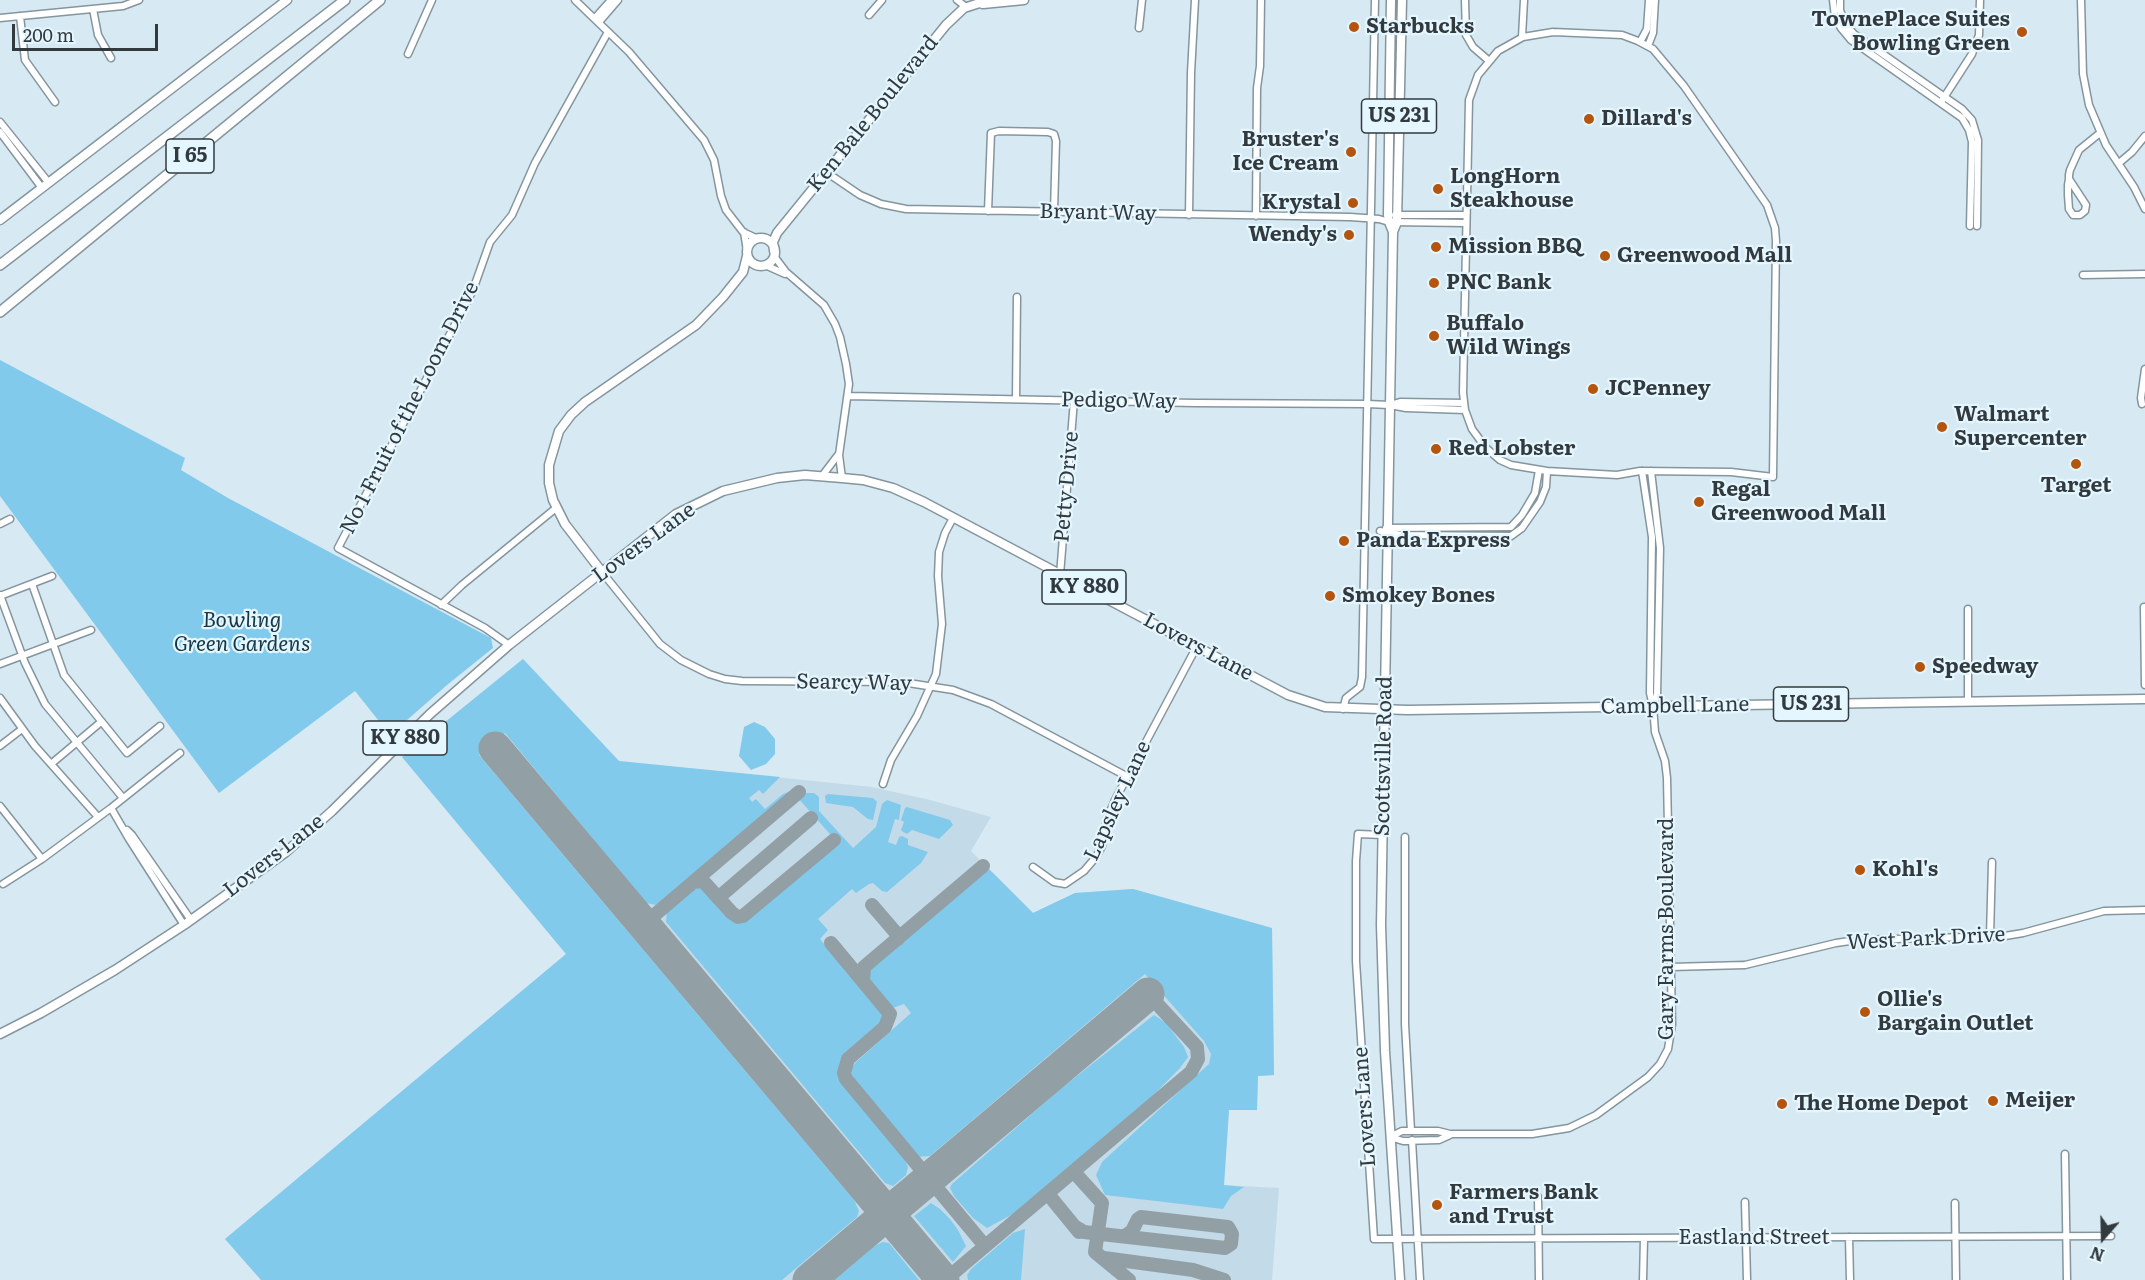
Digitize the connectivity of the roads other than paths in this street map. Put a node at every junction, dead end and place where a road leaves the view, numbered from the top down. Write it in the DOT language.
graph roads {
  1 [pos="139,0"];
  2 [pos="287,0"];
  3 [pos="345,0"];
  4 [pos="380,0"];
  5 [pos="432,0"];
  6 [pos="575,0"];
  7 [pos="611,0"];
  8 [pos="618,0"];
  9 [pos="882,0"];
  10 [pos="957,0"];
  11 [pos="990,0"];
  12 [pos="1024,0"];
  13 [pos="1195,0"];
  14 [pos="1261,0"];
  15 [pos="1375,0"];
  16 [pos="1391,0"];
  17 [pos="1402,0"];
  18 [pos="1465,0"];
  19 [pos="1524,0"];
  20 [pos="1649,0"];
  21 [pos="1655,0"];
  22 [pos="1833,0"];
  23 [pos="1840,0"];
  24 [pos="1980,0"];
  25 [pos="2081,0"];
  26 [pos="1140,2"];
  27 [pos="971,4"];
  28 [pos="93,9"];
  29 [pos="869,15"];
  30 [pos="20,16"];
  31 [pos="0,18"];
  32 [pos="597,20"];
  33 [pos="1138,28"];
  34 [pos="608,32"];
  35 [pos="1850,34"];
  36 [pos="1522,37"];
  37 [pos="1640,42"];
  38 [pos="1648,46"];
  39 [pos="408,54"];
  40 [pos="111,58"];
  41 [pos="1488,60"];
  42 [pos="1943,99"];
  43 [pos="55,102"];
  44 [pos="0,122"];
  45 [pos="0,132"];
  46 [pos="2100,132"];
  47 [pos="2145,136"];
  48 [pos="2119,164"];
  49 [pos="826,172"];
  50 [pos="2068,179"];
  51 [pos="45,185"];
  52 [pos="2145,209"];
  53 [pos="988,211"];
  54 [pos="1054,211"];
  55 [pos="1188,214"];
  56 [pos="1466,215"];
  57 [pos="1256,216"];
  58 [pos="1369,218"];
  59 [pos="1393,218"];
  60 [pos="0,220"];
  61 [pos="1466,223"];
  62 [pos="1973,226"];
  63 [pos="743,232"];
  64 [pos="777,233"];
  65 [pos="761,239"];
  66 [pos="747,253"];
  67 [pos="774,254"];
  68 [pos="0,265"];
  69 [pos="763,266"];
  70 [pos="743,272"];
  71 [pos="2145,274"];
  72 [pos="2083,275"];
  73 [pos="794,279"];
  74 [pos="1017,297"];
  75 [pos="0,312"];
  76 [pos="2145,369"];
  77 [pos="849,396"];
  78 [pos="1016,399"];
  79 [pos="1074,400"];
  80 [pos="1367,404"];
  81 [pos="2142,404"];
  82 [pos="1390,405"];
  83 [pos="1465,406"];
  84 [pos="839,455"];
  85 [pos="1539,470"];
  86 [pos="1547,471"];
  87 [pos="1642,471"];
  88 [pos="1652,471"];
  89 [pos="822,476"];
  90 [pos="842,478"];
  91 [pos="556,508"];
  92 [pos="953,518"];
  93 [pos="10,519"];
  94 [pos="0,524"];
  95 [pos="1388,530"];
  96 [pos="602,572"];
  97 [pos="1060,574"];
  98 [pos="52,576"];
  99 [pos="32,584"];
  100 [pos="0,596"];
  101 [pos="441,605"];
  102 [pos="2144,607"];
  103 [pos="1968,609"];
  104 [pos="91,630"];
  105 [pos="52,644"];
  106 [pos="509,645"];
  107 [pos="1197,646"];
  108 [pos="22,655"];
  109 [pos="0,664"];
  110 [pos="931,685"];
  111 [pos="2145,685"];
  112 [pos="0,698"];
  113 [pos="2145,699"];
  114 [pos="1968,702"];
  115 [pos="1653,706"];
  116 [pos="1343,709"];
  117 [pos="1385,710"];
  118 [pos="101,722"];
  119 [pos="160,726"];
  120 [pos="22,729"];
  121 [pos="77,743"];
  122 [pos="0,746"];
  123 [pos="180,753"];
  124 [pos="51,764"];
  125 [pos="1128,777"];
  126 [pos="883,784"];
  127 [pos="123,798"];
  128 [pos="0,806"];
  129 [pos="111,808"];
  130 [pos="98,817"];
  131 [pos="1383,835"];
  132 [pos="1405,837"];
  133 [pos="42,859"];
  134 [pos="1992,861"];
  135 [pos="1033,867"];
  136 [pos="3,884"];
  137 [pos="2145,910"];
  138 [pos="188,922"];
  139 [pos="1990,936"];
  140 [pos="1671,967"];
  141 [pos="0,1034"];
  142 [pos="1411,1131"];
  143 [pos="1450,1134"];
  144 [pos="1390,1137"];
  145 [pos="1412,1140"];
  146 [pos="2065,1154"];
  147 [pos="1538,1197"];
  148 [pos="1745,1202"];
  149 [pos="1955,1203"];
  150 [pos="2066,1236"];
  151 [pos="2111,1236"];
  152 [pos="1746,1237"];
  153 [pos="1849,1237"];
  154 [pos="1955,1237"];
  155 [pos="1538,1239"];
  156 [pos="1644,1239"];
  157 [pos="1397,1240"];
  158 [pos="1419,1240"];
  159 [pos="1400,1280"];
  160 [pos="1420,1280"];
  161 [pos="1539,1280"];
  162 [pos="1643,1280"];
  163 [pos="1747,1280"];
  164 [pos="1850,1280"];
  165 [pos="1956,1280"];
  166 [pos="2067,1280"];
  1 -- 28 [label="street"];
  2 -- 51 [label="main road"];
  3 -- 68 [label="highway, I 65"];
  4 -- 75 [label="highway, I 65"];
  5 -- 39 [label="street"];
  6 -- 32 [label="street"];
  7 -- 32 [label="street"];
  8 -- 32 [label="street"];
  9 -- 29 [label="street"];
  10 -- 27 [label="street"];
  11 -- 27 [label="main road, Ken Bale Boulevard"];
  12 -- 27 [label="main road"];
  13 -- 55 [label="street"];
  14 -- 57 [label="street"];
  15 -- 58 [label="street"];
  16 -- 59 [label="main road, Scottsville Road / US 231"];
  17 -- 59 [label="main road, Scottsville Road / US 231"];
  18 -- 41 [label="street"];
  19 -- 36 [label="street"];
  20 -- 37 [label="street"];
  21 -- 38 [label="street"];
  22 -- 35 [label="street"];
  23 -- 35 [label="street"];
  24 -- 42 [label="street"];
  25 -- 46 [label="street"];
  26 -- 33 [label="street"];
  27 -- 49 [label="main road, Ken Bale Boulevard"];
  28 -- 30 [label="street"];
  28 -- 40 [label="street"];
  30 -- 31 [label="street"];
  30 -- 43 [label="street"];
  32 -- 34 [label="street"];
  34 -- 63 [label="street"];
  34 -- 101 [label="street, No 1 Fruit of the Loom Drive"];
  35 -- 42 [label="street"];
  36 -- 37 [label="street"];
  36 -- 41 [label="street"];
  37 -- 38 [label="street"];
  38 -- 88 [label="street"];
  41 -- 56 [label="street"];
  42 -- 62 [label="street"];
  44 -- 51 [label="street"];
  45 -- 51 [label="street"];
  46 -- 48 [label="street"];
  46 -- 50 [label="street"];
  47 -- 48 [label="street"];
  48 -- 52 [label="street"];
  49 -- 53 [label="street, Bryant Way"];
  49 -- 64 [label="main road, Ken Bale Boulevard"];
  50 -- 50 [label="street"];
  51 -- 60 [label="main road"];
  53 -- 54 [label="street, Bryant Way"];
  53 -- 54 [label="street"];
  54 -- 55 [label="street, Bryant Way"];
  55 -- 57 [label="street, Bryant Way"];
  56 -- 59 [label="street, Bryant Way"];
  56 -- 61 [label="street"];
  57 -- 58 [label="street, Bryant Way"];
  58 -- 59 [label="street, Bryant Way"];
  58 -- 80 [label="street"];
  59 -- 61 [label="street, Bryant Way"];
  59 -- 82 [label="main road, Scottsville Road / US 231"];
  61 -- 83 [label="street"];
  63 -- 65 [label="street"];
  63 -- 66 [label="street"];
  64 -- 65 [label="main road, Ken Bale Boulevard"];
  64 -- 67 [label="main road, Ken Bale Boulevard"];
  65 -- 66 [label="main road, Ken Bale Boulevard"];
  65 -- 67 [label="main road"];
  66 -- 69 [label="main road"];
  66 -- 70 [label="main road, Ken Bale Boulevard"];
  67 -- 69 [label="main road"];
  67 -- 73 [label="street"];
  69 -- 70 [label="main road"];
  69 -- 73 [label="street"];
  70 -- 91 [label="main road, Ken Bale Boulevard"];
  71 -- 72 [label="street"];
  73 -- 77 [label="street"];
  74 -- 78 [label="street"];
  76 -- 81 [label="street"];
  77 -- 78 [label="street, Pedigo Way"];
  77 -- 84 [label="street"];
  78 -- 79 [label="street, Pedigo Way"];
  79 -- 80 [label="street, Pedigo Way"];
  79 -- 97 [label="street, Petty Drive"];
  80 -- 82 [label="street, Pedigo Way"];
  80 -- 116 [label="street"];
  82 -- 83 [label="street, Pedigo Way"];
  82 -- 95 [label="main road, Scottsville Road / US 231"];
  83 -- 85 [label="street"];
  84 -- 89 [label="street"];
  84 -- 90 [label="street"];
  85 -- 86 [label="street"];
  85 -- 95 [label="street"];
  86 -- 87 [label="street"];
  86 -- 95 [label="street"];
  87 -- 88 [label="street"];
  87 -- 115 [label="street"];
  88 -- 115 [label="street"];
  89 -- 90 [label="main road, Lovers Lane / KY 880"];
  89 -- 96 [label="main road, Lovers Lane / KY 880"];
  90 -- 92 [label="main road, Lovers Lane / KY 880"];
  91 -- 96 [label="main road, Ken Bale Boulevard"];
  91 -- 101 [label="street"];
  92 -- 97 [label="main road, Lovers Lane / KY 880"];
  92 -- 110 [label="street"];
  93 -- 94 [label="street"];
  95 -- 117 [label="main road, Scottsville Road / US 231"];
  96 -- 106 [label="main road, Lovers Lane / KY 880"];
  96 -- 110 [label="street, Searcy Way"];
  97 -- 107 [label="main road, Lovers Lane / KY 880"];
  98 -- 99 [label="street"];
  99 -- 100 [label="street"];
  99 -- 105 [label="street"];
  100 -- 108 [label="street"];
  101 -- 106 [label="street, No 1 Fruit of the Loom Drive"];
  102 -- 111 [label="street"];
  103 -- 114 [label="street"];
  104 -- 105 [label="street"];
  105 -- 108 [label="street"];
  105 -- 118 [label="street"];
  106 -- 138 [label="main road, Lovers Lane / KY 880"];
  107 -- 116 [label="main road, Lovers Lane / KY 880"];
  107 -- 125 [label="street, Lapsley Lane"];
  108 -- 109 [label="street"];
  108 -- 121 [label="street"];
  110 -- 125 [label="street, Searcy Way"];
  110 -- 126 [label="street"];
  112 -- 120 [label="street"];
  113 -- 114 [label="main road, Campbell Lane / US 231"];
  114 -- 115 [label="main road, Campbell Lane / US 231"];
  115 -- 117 [label="main road, Campbell Lane / US 231"];
  115 -- 140 [label="street, Gary Farms Boulevard"];
  116 -- 117 [label="main road, Lovers Lane / KY 880"];
  117 -- 131 [label="main road, Scottsville Road"];
  118 -- 119 [label="street"];
  118 -- 121 [label="street"];
  120 -- 122 [label="street"];
  120 -- 124 [label="street"];
  121 -- 124 [label="street"];
  121 -- 127 [label="street"];
  123 -- 127 [label="street"];
  124 -- 130 [label="street"];
  125 -- 135 [label="street, Lapsley Lane"];
  127 -- 129 [label="street"];
  128 -- 133 [label="street"];
  129 -- 130 [label="street"];
  129 -- 138 [label="street"];
  130 -- 133 [label="street"];
  131 -- 144 [label="main road, Scottsville Road"];
  131 -- 157 [label="street, Lovers Lane"];
  132 -- 142 [label="street"];
  133 -- 136 [label="street"];
  134 -- 139 [label="street"];
  137 -- 139 [label="street, West Park Drive"];
  138 -- 141 [label="main road, Lovers Lane / KY 880"];
  139 -- 140 [label="street, West Park Drive"];
  140 -- 143 [label="street, Gary Farms Boulevard"];
  142 -- 143 [label="street, Gary Farms Boulevard"];
  142 -- 144 [label="street, Gary Farms Boulevard"];
  143 -- 145 [label="street, Gary Farms Boulevard"];
  144 -- 145 [label="street, Gary Farms Boulevard"];
  144 -- 157 [label="main road, Scottsville Road"];
  145 -- 158 [label="street"];
  146 -- 150 [label="street"];
  147 -- 155 [label="street"];
  148 -- 152 [label="street"];
  149 -- 154 [label="street"];
  150 -- 151 [label="street, Eastland Street"];
  150 -- 154 [label="street, Eastland Street"];
  150 -- 166 [label="street"];
  152 -- 153 [label="street, Eastland Street"];
  152 -- 156 [label="street, Eastland Street"];
  152 -- 163 [label="street"];
  153 -- 154 [label="street, Eastland Street"];
  153 -- 164 [label="street"];
  154 -- 165 [label="street"];
  155 -- 156 [label="street, Eastland Street"];
  155 -- 158 [label="street, Eastland Street"];
  155 -- 161 [label="street"];
  156 -- 162 [label="street"];
  157 -- 158 [label="street, Eastland Street"];
  157 -- 159 [label="main road, Scottsville Road"];
  158 -- 160 [label="street"];
}
